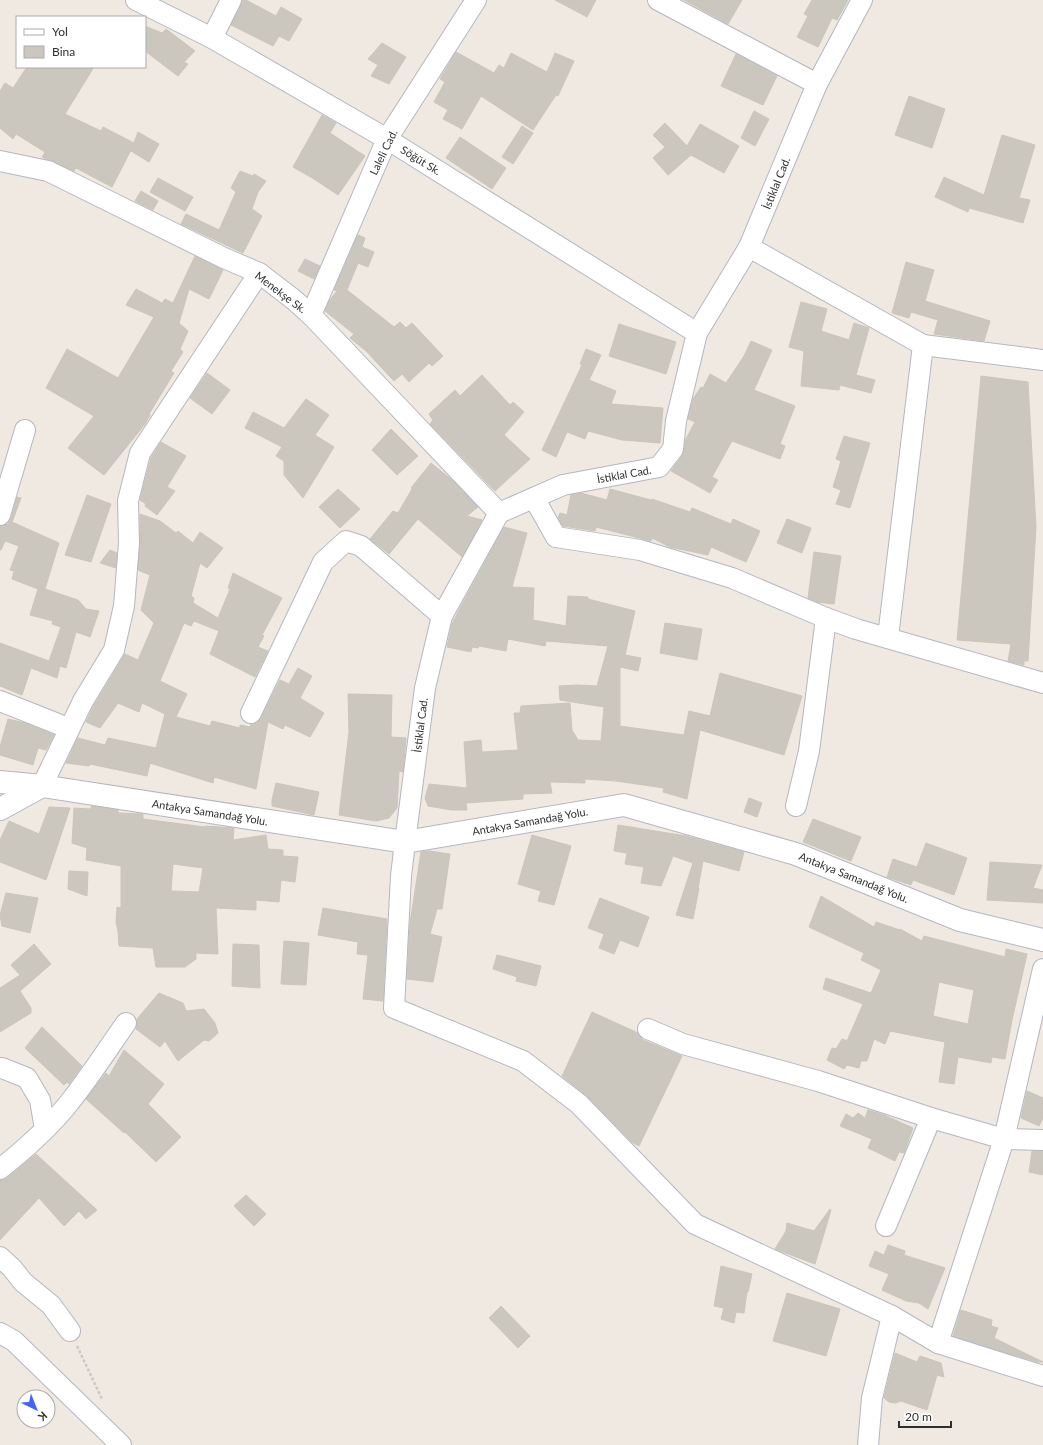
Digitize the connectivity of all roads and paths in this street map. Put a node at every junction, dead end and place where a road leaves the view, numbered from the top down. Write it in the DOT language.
graph roads {
  1 [pos="136,0"];
  2 [pos="230,0"];
  3 [pos="476,0"];
  4 [pos="658,0"];
  5 [pos="862,0"];
  6 [pos="212,38"];
  7 [pos="817,84"];
  8 [pos="387,139"];
  9 [pos="0,161"];
  10 [pos="749,247"];
  11 [pos="259,273"];
  12 [pos="311,315"];
  13 [pos="697,333"];
  14 [pos="923,345"];
  15 [pos="1043,360"];
  16 [pos="25,430"];
  17 [pos="534,498"];
  18 [pos="499,513"];
  19 [pos="0,515"];
  20 [pos="442,616"];
  21 [pos="826,618"];
  22 [pos="888,637"];
  23 [pos="1043,683"];
  24 [pos="0,701"];
  25 [pos="251,713"];
  26 [pos="68,728"];
  27 [pos="0,782"];
  28 [pos="42,786"];
  29 [pos="796,806"];
  30 [pos="0,809"];
  31 [pos="405,842"];
  32 [pos="1043,940"];
  33 [pos="1043,969"];
  34 [pos="126,1024"];
  35 [pos="648,1029"];
  36 [pos="1,1070"];
  37 [pos="931,1118"];
  38 [pos="45,1129"];
  39 [pos="1004,1139"];
  40 [pos="1043,1140"];
  41 [pos="0,1169"];
  42 [pos="886,1226"];
  43 [pos="0,1257"];
  44 [pos="892,1316"];
  45 [pos="70,1331"];
  46 [pos="0,1333"];
  47 [pos="938,1343"];
  48 [pos="1043,1376"];
  49 [pos="103,1402"];
  50 [pos="121,1445"];
  51 [pos="868,1445"];
  1 -- 6 [label="street, Söğüt Sk."];
  2 -- 6 [label="street"];
  3 -- 8 [label="street, Laleli Cad."];
  4 -- 7 [label="street"];
  5 -- 7 [label="street, İstiklal Cad."];
  6 -- 8 [label="street, Söğüt Sk."];
  7 -- 10 [label="street, İstiklal Cad."];
  8 -- 12 [label="street, Laleli Cad."];
  8 -- 13 [label="street, Söğüt Sk."];
  9 -- 11 [label="street, Menekşe Sk."];
  10 -- 13 [label="street, İstiklal Cad."];
  10 -- 14 [label="street"];
  11 -- 12 [label="street, Menekşe Sk."];
  11 -- 26 [label="street"];
  12 -- 18 [label="street, Menekşe Sk."];
  13 -- 17 [label="street, İstiklal Cad."];
  14 -- 15 [label="street"];
  14 -- 22 [label="street"];
  16 -- 19 [label="street"];
  17 -- 18 [label="street, İstiklal Cad."];
  17 -- 21 [label="street"];
  18 -- 20 [label="street, İstiklal Cad."];
  20 -- 25 [label="street"];
  20 -- 31 [label="street, İstiklal Cad."];
  21 -- 22 [label="street"];
  21 -- 29 [label="street"];
  22 -- 23 [label="street"];
  24 -- 26 [label="street"];
  26 -- 28 [label="street"];
  27 -- 28 [label="street, Antakya Samandağ Yolu."];
  28 -- 30 [label="street"];
  28 -- 31 [label="street, Antakya Samandağ Yolu."];
  31 -- 32 [label="street, Antakya Samandağ Yolu."];
  31 -- 44 [label="street, İstiklal Cad."];
  33 -- 39 [label="street"];
  34 -- 38 [label="street"];
  35 -- 37 [label="street"];
  36 -- 38 [label="street"];
  37 -- 39 [label="street"];
  37 -- 42 [label="street"];
  38 -- 41 [label="street"];
  39 -- 40 [label="street"];
  39 -- 47 [label="street"];
  43 -- 45 [label="street"];
  44 -- 47 [label="street"];
  44 -- 51 [label="street"];
  45 -- 49 [label="path"];
  46 -- 50 [label="street"];
  47 -- 48 [label="street"];
}
